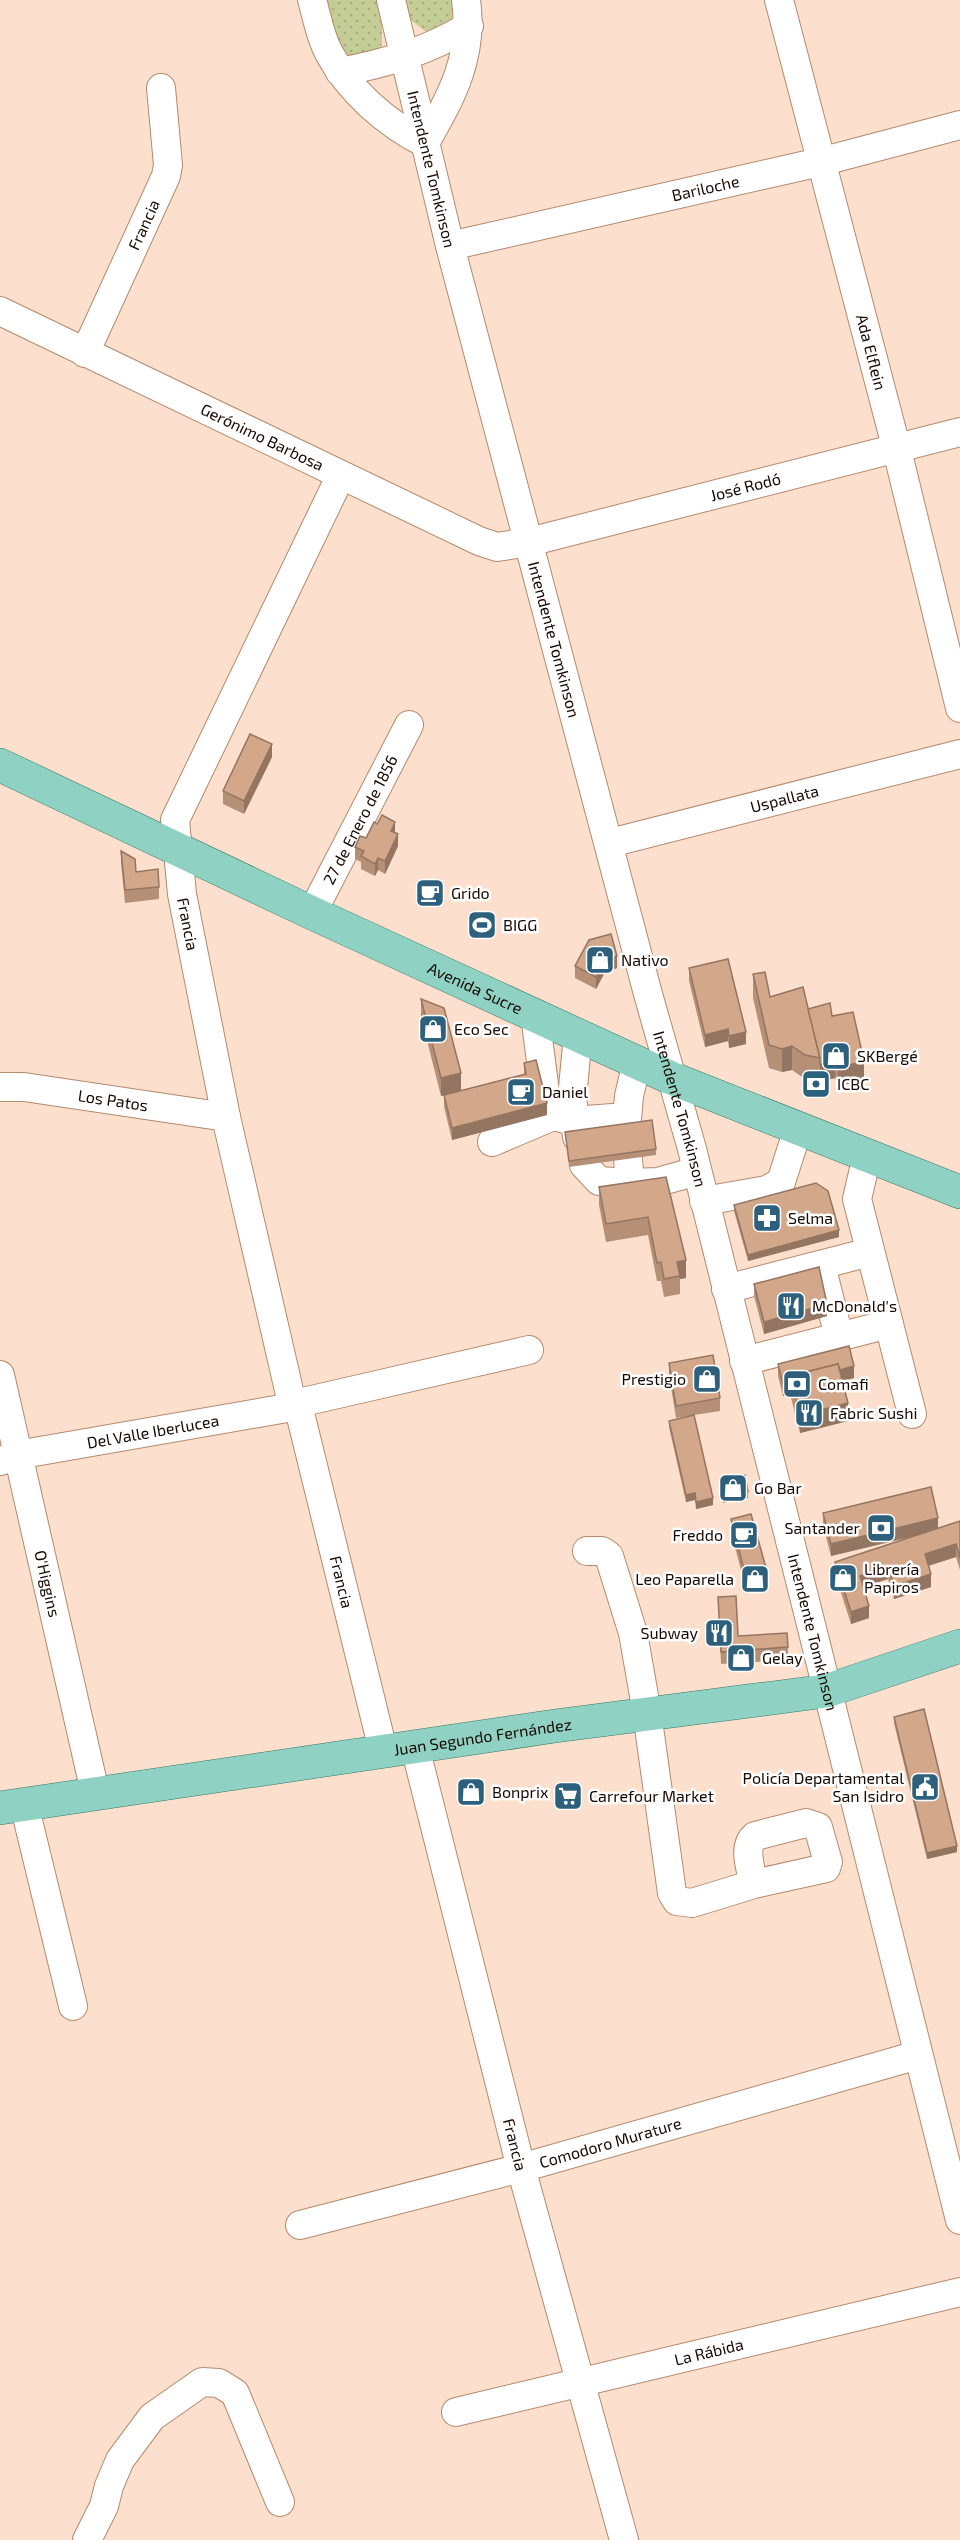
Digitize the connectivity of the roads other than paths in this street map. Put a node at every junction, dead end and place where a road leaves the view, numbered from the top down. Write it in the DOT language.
graph roads {
  1 [pos="312,0"];
  2 [pos="391,0"];
  3 [pos="779,0"];
  4 [pos="468,13"];
  5 [pos="405,57"];
  6 [pos="340,72"];
  7 [pos="161,88"];
  8 [pos="960,125"];
  9 [pos="425,143"];
  10 [pos="820,162"];
  11 [pos="450,246"];
  12 [pos="0,311"];
  13 [pos="85,353"];
  14 [pos="960,432"];
  15 [pos="897,450"];
  16 [pos="340,477"];
  17 [pos="529,542"];
  18 [pos="960,708"];
  19 [pos="409,725"];
  20 [pos="960,754"];
  21 [pos="0,765"];
  22 [pos="610,843"];
  23 [pos="176,848"];
  24 [pos="312,913"];
  25 [pos="535,1015"];
  26 [pos="578,1035"];
  27 [pos="637,1062"];
  28 [pos="672,1078"];
  29 [pos="0,1087"];
  30 [pos="226,1118"];
  31 [pos="567,1125"];
  32 [pos="798,1129"];
  33 [pos="492,1142"];
  34 [pos="867,1156"];
  35 [pos="584,1165"];
  36 [pos="697,1171"];
  37 [pos="960,1192"];
  38 [pos="704,1201"];
  39 [pos="870,1252"];
  40 [pos="821,1265"];
  41 [pos="726,1289"];
  42 [pos="889,1324"];
  43 [pos="839,1337"];
  44 [pos="529,1350"];
  45 [pos="744,1361"];
  46 [pos="0,1375"];
  47 [pos="295,1405"];
  48 [pos="912,1414"];
  49 [pos="9,1458"];
  50 [pos="587,1551"];
  51 [pos="960,1646"];
  52 [pos="826,1691"];
  53 [pos="647,1713"];
  54 [pos="415,1747"];
  55 [pos="383,1750"];
  56 [pos="95,1792"];
  57 [pos="12,1806"];
  58 [pos="754,1884"];
  59 [pos="73,2006"];
  60 [pos="918,2055"];
  61 [pos="521,2168"];
  62 [pos="960,2220"];
  63 [pos="300,2225"];
  64 [pos="960,2292"];
  65 [pos="580,2381"];
  66 [pos="456,2412"];
  67 [pos="280,2502"];
  68 [pos="87,2540"];
  69 [pos="624,2540"];
  1 -- 6 [label="street"];
  2 -- 5 [label="street, Intendente Tomkinson"];
  3 -- 10 [label="street, Ada Elflein"];
  4 -- 5 [label="street"];
  4 -- 9 [label="street"];
  5 -- 6 [label="street"];
  5 -- 9 [label="street, Intendente Tomkinson"];
  6 -- 9 [label="street"];
  7 -- 13 [label="street, Francia"];
  8 -- 10 [label="street, Bariloche"];
  9 -- 11 [label="street, Intendente Tomkinson"];
  10 -- 11 [label="street, Bariloche"];
  10 -- 15 [label="street, Ada Elflein"];
  11 -- 17 [label="street, Intendente Tomkinson"];
  12 -- 13 [label="street, Gerónimo Barbosa"];
  13 -- 16 [label="street, Gerónimo Barbosa"];
  14 -- 15 [label="street, José Rodó"];
  15 -- 17 [label="street, José Rodó"];
  15 -- 18 [label="street, Ada Elflein"];
  16 -- 17 [label="street, Gerónimo Barbosa"];
  16 -- 23 [label="street, Francia"];
  17 -- 22 [label="street, Intendente Tomkinson"];
  19 -- 24 [label="street, 27 de Enero de 1856"];
  20 -- 22 [label="street, Uspallata"];
  21 -- 23 [label="main road, Avenida Sucre"];
  22 -- 28 [label="street, Intendente Tomkinson"];
  23 -- 24 [label="main road, Avenida Sucre"];
  23 -- 30 [label="street, Francia"];
  24 -- 25 [label="main road, Avenida Sucre"];
  25 -- 26 [label="main road, Avenida Sucre"];
  25 -- 31 [label="street"];
  26 -- 27 [label="main road, Avenida Sucre"];
  26 -- 31 [label="street"];
  27 -- 28 [label="main road, Avenida Sucre"];
  27 -- 31 [label="street"];
  28 -- 32 [label="main road, Avenida Sucre"];
  28 -- 36 [label="street, Intendente Tomkinson"];
  29 -- 30 [label="street, Los Patos"];
  30 -- 47 [label="street, Francia"];
  31 -- 33 [label="street"];
  32 -- 34 [label="main road, Avenida Sucre"];
  32 -- 38 [label="street"];
  34 -- 37 [label="main road, Avenida Sucre"];
  34 -- 39 [label="street"];
  35 -- 36 [label="street"];
  36 -- 38 [label="street, Intendente Tomkinson"];
  38 -- 41 [label="street, Intendente Tomkinson"];
  39 -- 40 [label="street"];
  39 -- 42 [label="street"];
  40 -- 41 [label="street"];
  40 -- 43 [label="street"];
  41 -- 45 [label="street, Intendente Tomkinson"];
  42 -- 43 [label="street"];
  42 -- 48 [label="street"];
  43 -- 45 [label="street"];
  44 -- 47 [label="street, Del Valle Iberlucea"];
  45 -- 52 [label="street, Intendente Tomkinson"];
  46 -- 49 [label="street, O'Higgins"];
  47 -- 49 [label="street, Del Valle Iberlucea"];
  47 -- 55 [label="street, Francia"];
  49 -- 56 [label="street, O'Higgins"];
  50 -- 53 [label="street"];
  51 -- 52 [label="main road, Juan Segundo Fernández"];
  52 -- 53 [label="main road, Juan Segundo Fernández"];
  52 -- 60 [label="street, Intendente Tomkinson"];
  53 -- 54 [label="main road, Juan Segundo Fernández"];
  53 -- 58 [label="street"];
  54 -- 55 [label="main road, Juan Segundo Fernández"];
  54 -- 61 [label="street, Francia"];
  55 -- 56 [label="main road, Juan Segundo Fernández"];
  56 -- 57 [label="main road, Juan Segundo Fernández"];
  57 -- 59 [label="street"];
  58 -- 58 [label="street"];
  60 -- 61 [label="street, Comodoro Murature"];
  60 -- 62 [label="street, Intendente Tomkinson"];
  61 -- 63 [label="street, Comodoro Murature"];
  61 -- 65 [label="street, Francia"];
  64 -- 65 [label="street, La Rábida"];
  65 -- 66 [label="street, La Rábida"];
  65 -- 69 [label="street, Francia"];
  67 -- 68 [label="street"];
}
